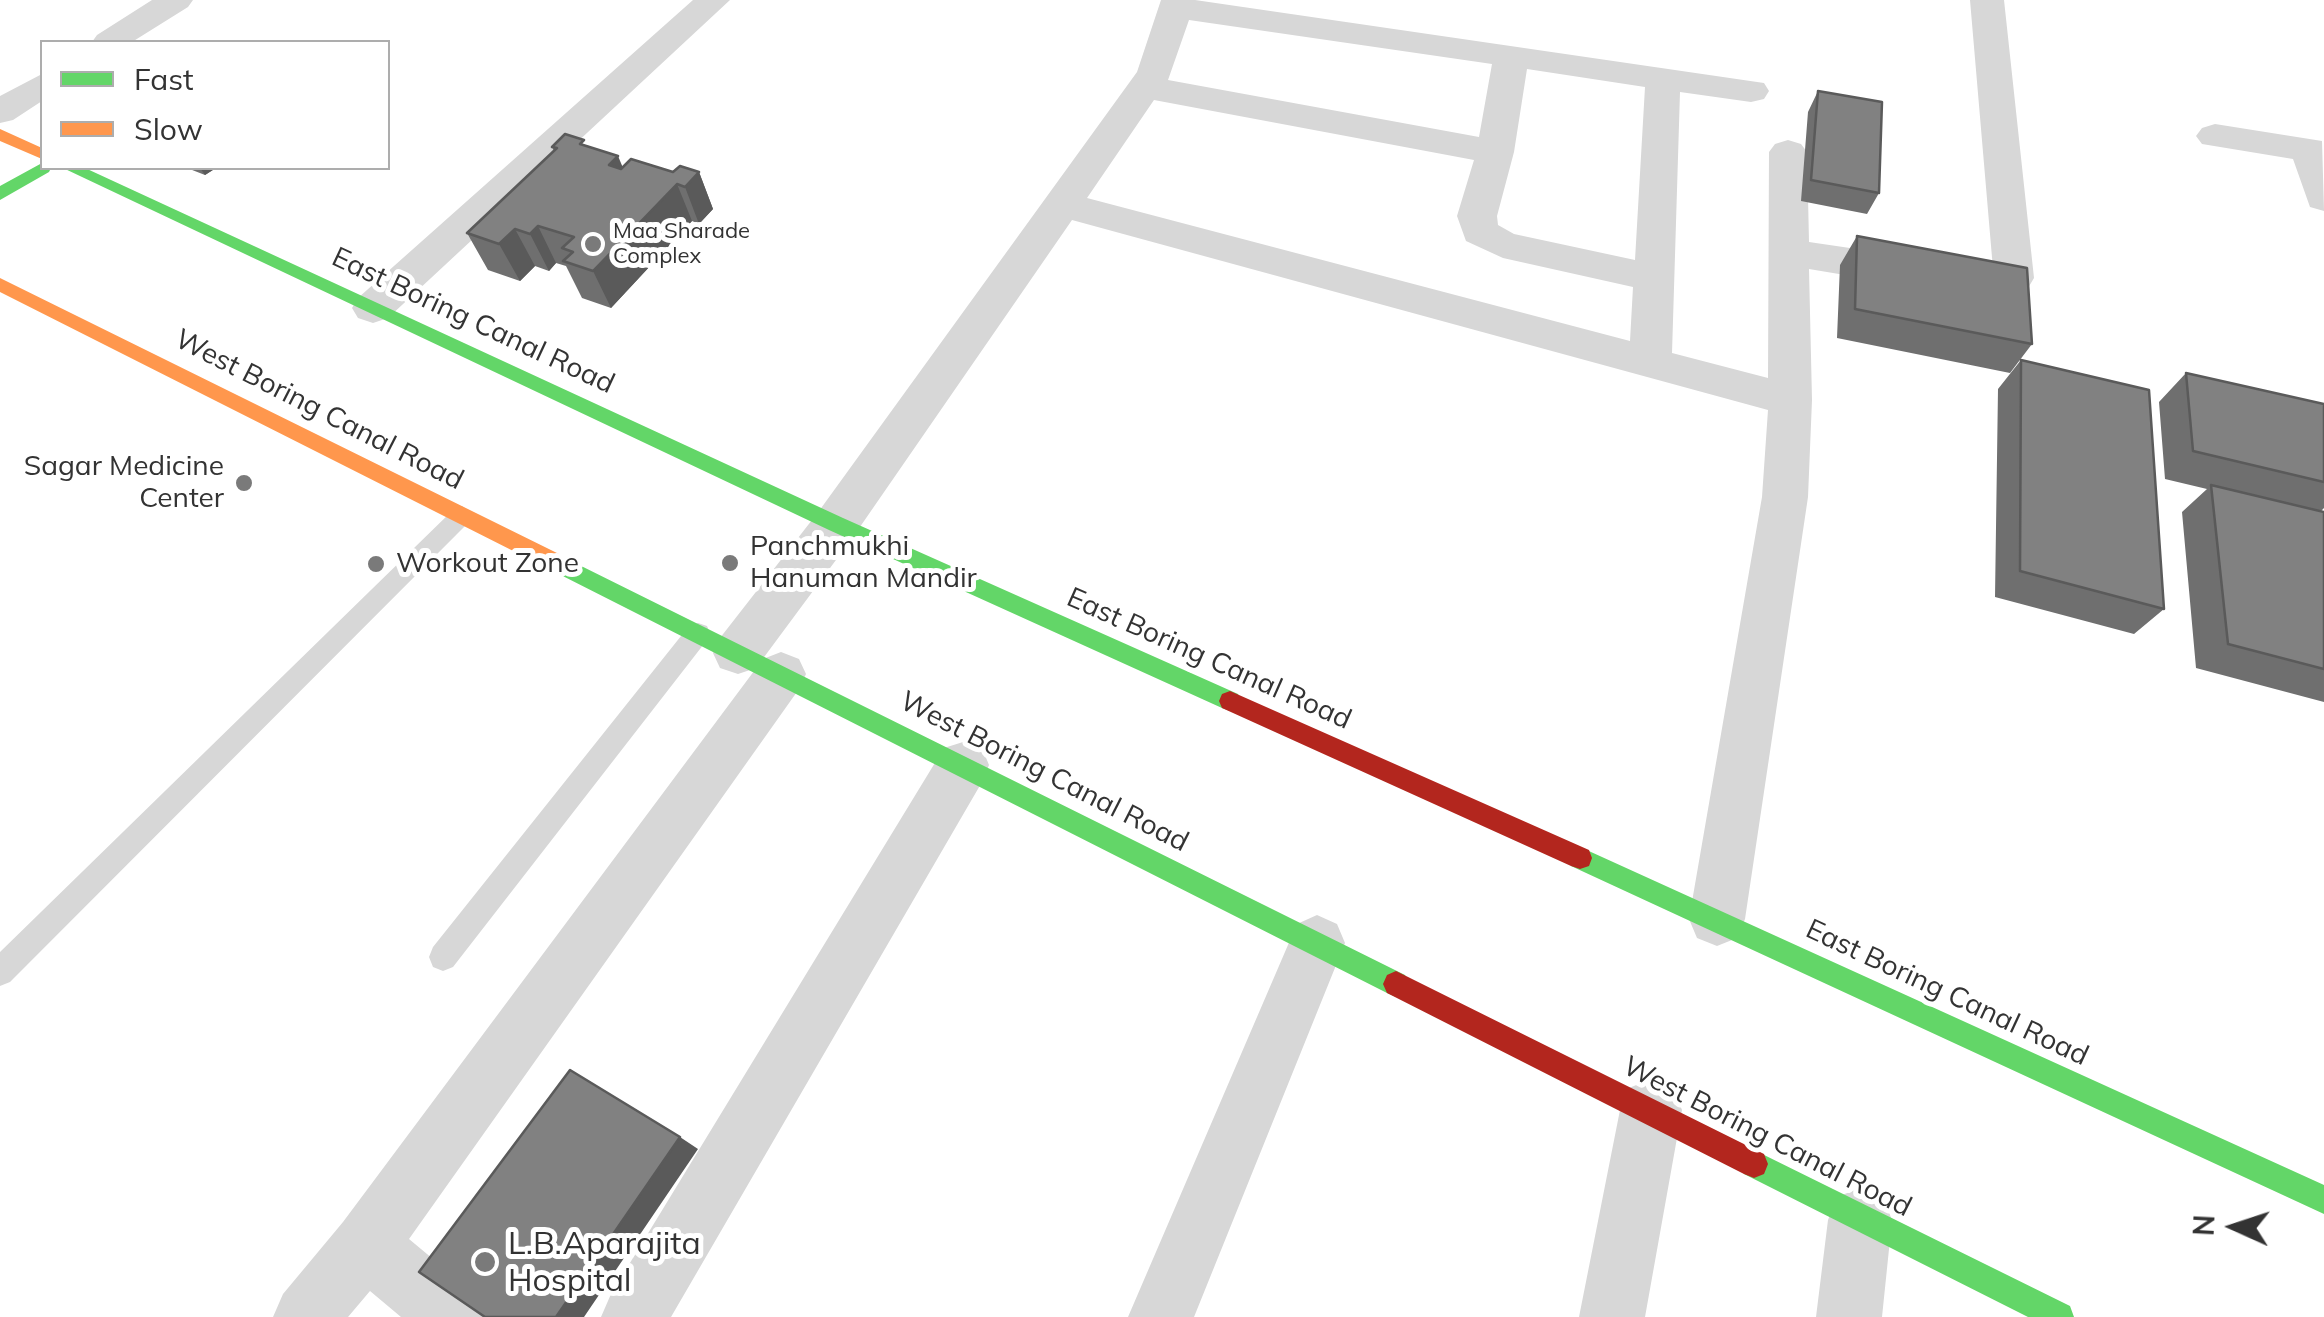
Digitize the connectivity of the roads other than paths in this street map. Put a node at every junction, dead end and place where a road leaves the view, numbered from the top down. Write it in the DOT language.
graph roads {
  1 [pos="176,0"];
  2 [pos="713,0"];
  3 [pos="1988,0"];
  4 [pos="1177,4"];
  5 [pos="112,40"];
  6 [pos="1511,57"];
  7 [pos="1663,80"];
  8 [pos="40,86"];
  9 [pos="1145,87"];
  10 [pos="1751,92"];
  11 [pos="0,112"];
  12 [pos="0,134"];
  13 [pos="2214,136"];
  14 [pos="1495,152"];
  15 [pos="1788,152"];
  16 [pos="40,153"];
  17 [pos="40,169"];
  18 [pos="76,170"];
  19 [pos="0,194"];
  20 [pos="2324,198"];
  21 [pos="1062,204"];
  22 [pos="1788,252"];
  23 [pos="1654,278"];
  24 [pos="0,284"];
  25 [pos="373,308"];
  26 [pos="1650,362"];
  27 [pos="1790,400"];
  28 [pos="462,515"];
  29 [pos="836,524"];
  30 [pos="698,633"];
  31 [pos="760,664"];
  32 [pos="962,765"];
  33 [pos="1717,919"];
  34 [pos="1317,942"];
  35 [pos="443,956"];
  36 [pos="0,972"];
  37 [pos="1651,1110"];
  38 [pos="2324,1200"];
  39 [pos="1860,1220"];
  40 [pos="366,1245"];
  41 [pos="306,1317"];
  42 [pos="452,1317"];
  43 [pos="634,1317"];
  44 [pos="1161,1317"];
  45 [pos="1612,1317"];
  46 [pos="1850,1317"];
  47 [pos="2059,1317"];
  1 -- 5 [label="street"];
  2 -- 25 [label="street"];
  3 -- 22 [label="street"];
  4 -- 6 [label="street"];
  4 -- 9 [label="street"];
  6 -- 7 [label="street"];
  6 -- 14 [label="street"];
  7 -- 10 [label="street"];
  7 -- 23 [label="street"];
  8 -- 11 [label="street"];
  9 -- 14 [label="street"];
  9 -- 21 [label="street"];
  12 -- 16 [label="main road"];
  13 -- 20 [label="street"];
  14 -- 23 [label="street"];
  15 -- 22 [label="street"];
  17 -- 19 [label="main road"];
  18 -- 25 [label="main road, East Boring Canal Road"];
  21 -- 26 [label="street"];
  21 -- 29 [label="street"];
  22 -- 27 [label="street"];
  23 -- 26 [label="street"];
  24 -- 28 [label="main road, West Boring Canal Road"];
  25 -- 29 [label="main road, East Boring Canal Road"];
  26 -- 27 [label="street"];
  27 -- 33 [label="street"];
  28 -- 30 [label="main road, West Boring Canal Road"];
  28 -- 36 [label="lane"];
  29 -- 31 [label="street"];
  29 -- 33 [label="main road, East Boring Canal Road"];
  30 -- 31 [label="main road, West Boring Canal Road"];
  30 -- 35 [label="lane"];
  31 -- 32 [label="main road, West Boring Canal Road"];
  31 -- 40 [label="street"];
  32 -- 34 [label="main road, West Boring Canal Road"];
  32 -- 43 [label="street"];
  33 -- 38 [label="main road, East Boring Canal Road"];
  34 -- 37 [label="main road, West Boring Canal Road"];
  34 -- 44 [label="street"];
  37 -- 39 [label="main road, West Boring Canal Road"];
  37 -- 45 [label="street"];
  39 -- 46 [label="street"];
  39 -- 47 [label="main road, West Boring Canal Road"];
  40 -- 41 [label="street"];
  40 -- 42 [label="street"];
}
